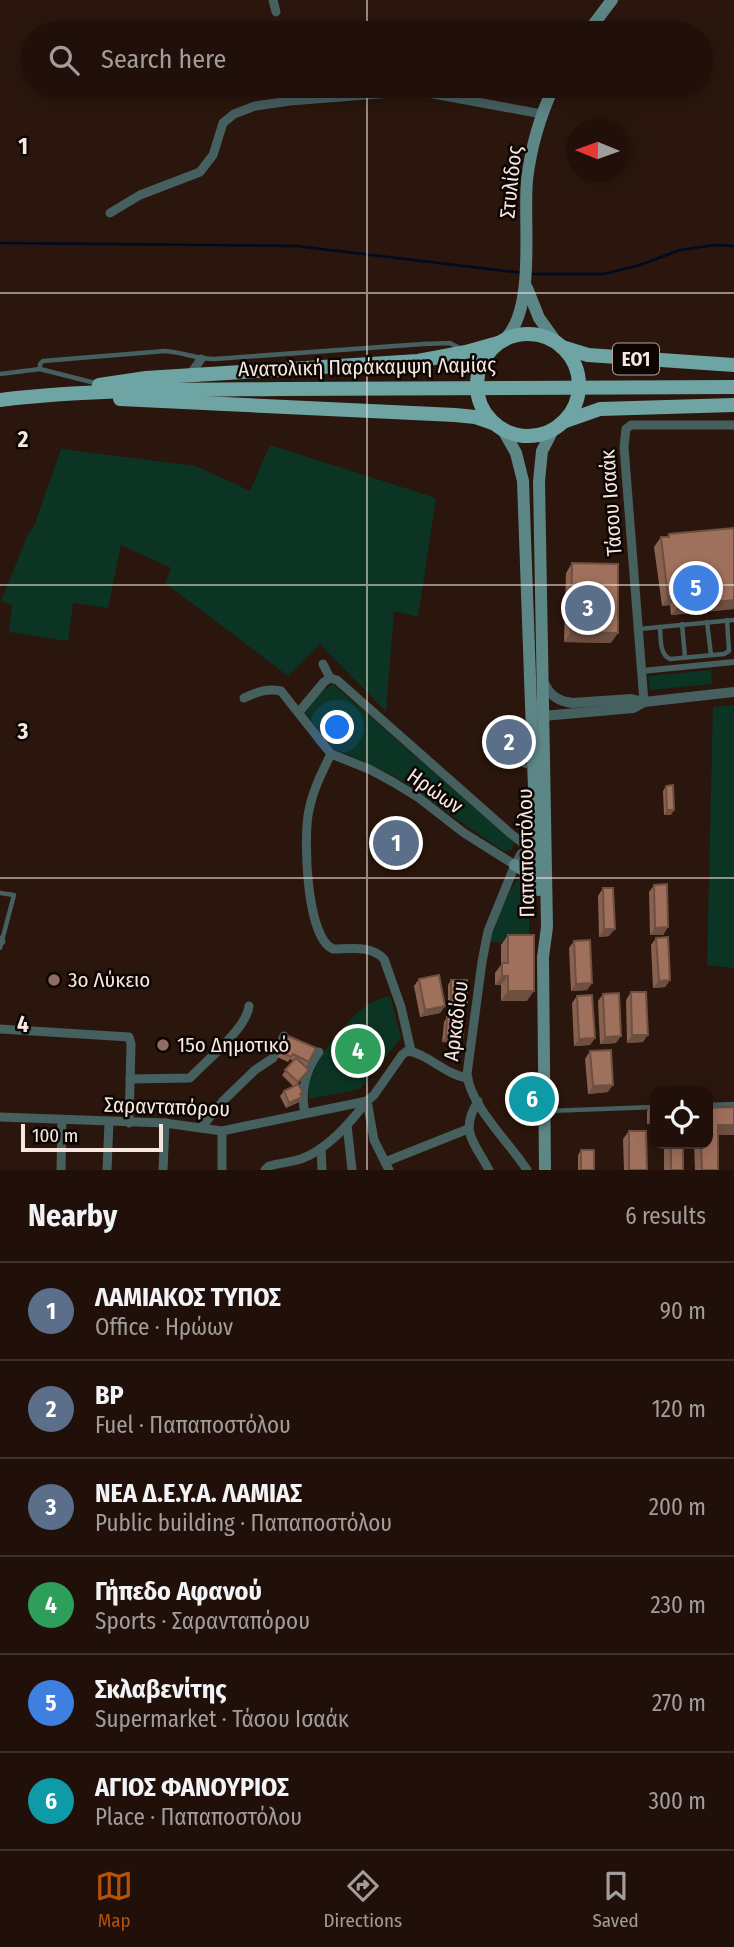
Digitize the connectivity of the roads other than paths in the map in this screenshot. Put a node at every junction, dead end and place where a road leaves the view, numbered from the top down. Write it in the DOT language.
graph roads {
  1 [pos="273,0"];
  2 [pos="612,0"];
  3 [pos="276,12"];
  4 [pos="596,21"];
  5 [pos="328,98"];
  6 [pos="455,98"];
  7 [pos="549,98"];
  8 [pos="542,114"];
  9 [pos="110,213"];
  10 [pos="525,285"];
  11 [pos="502,341"];
  12 [pos="559,344"];
  13 [pos="466,352"];
  14 [pos="201,359"];
  15 [pos="734,365"];
  16 [pos="40,369"];
  17 [pos="0,373"];
  18 [pos="191,375"];
  19 [pos="107,384"];
  20 [pos="734,387"];
  21 [pos="56,394"];
  22 [pos="0,400"];
  23 [pos="734,405"];
  24 [pos="559,425"];
  25 [pos="734,425"];
  26 [pos="499,427"];
  27 [pos="727,620"];
  28 [pos="734,620"];
  29 [pos="707,622"];
  30 [pos="682,624"];
  31 [pos="660,627"];
  32 [pos="638,629"];
  33 [pos="711,655"];
  34 [pos="685,657"];
  35 [pos="734,662"];
  36 [pos="323,664"];
  37 [pos="642,671"];
  38 [pos="330,678"];
  39 [pos="542,680"];
  40 [pos="734,692"];
  41 [pos="244,698"];
  42 [pos="644,702"];
  43 [pos="299,712"];
  44 [pos="538,713"];
  45 [pos="520,734"];
  46 [pos="331,754"];
  47 [pos="526,766"];
  48 [pos="536,844"];
  49 [pos="515,865"];
  50 [pos="538,890"];
  51 [pos="0,893"];
  52 [pos="0,941"];
  53 [pos="0,948"];
  54 [pos="543,957"];
  55 [pos="249,1006"];
  56 [pos="0,1029"];
  57 [pos="284,1036"];
  58 [pos="411,1051"];
  59 [pos="319,1052"];
  60 [pos="130,1079"];
  61 [pos="468,1079"];
  62 [pos="367,1101"];
  63 [pos="478,1101"];
  64 [pos="734,1104"];
  65 [pos="713,1105"];
  66 [pos="650,1107"];
  67 [pos="544,1112"];
  68 [pos="305,1113"];
  69 [pos="0,1117"];
  70 [pos="62,1120"];
  71 [pos="108,1122"];
  72 [pos="129,1123"];
  73 [pos="164,1124"];
  74 [pos="347,1125"];
  75 [pos="201,1128"];
  76 [pos="468,1129"];
  77 [pos="222,1131"];
  78 [pos="321,1148"];
  79 [pos="293,1166"];
  80 [pos="387,1166"];
  81 [pos="61,1170"];
  82 [pos="107,1170"];
  83 [pos="163,1170"];
  84 [pos="222,1170"];
  85 [pos="265,1170"];
  86 [pos="322,1170"];
  87 [pos="352,1170"];
  88 [pos="489,1170"];
  89 [pos="527,1170"];
  90 [pos="545,1170"];
  1 -- 3 [label="street"];
  2 -- 4 [label="main road"];
  5 -- 9 [label="street"];
  6 -- 8 [label="street"];
  7 -- 8 [label="main road, Στυλίδος"];
  8 -- 10 [label="main road, Στυλίδος"];
  10 -- 11 [label="main road, Στυλίδος"];
  10 -- 12 [label="main road, Στυλίδος"];
  11 -- 12 [label="main road, ΕΟ1"];
  11 -- 13 [label="main road"];
  11 -- 26 [label="main road"];
  12 -- 15 [label="main road, ΕΟ1"];
  12 -- 24 [label="main road"];
  13 -- 14 [label="lane"];
  13 -- 18 [label="main road"];
  14 -- 16 [label="lane"];
  14 -- 18 [label="street"];
  16 -- 17 [label="lane"];
  16 -- 19 [label="lane"];
  18 -- 19 [label="main road"];
  19 -- 21 [label="main road"];
  20 -- 21 [label="main road, Ανατολική Παράκαμψη Λαμίας"];
  21 -- 22 [label="main road, Ανατολική Παράκαμψη Λαμίας"];
  21 -- 26 [label="main road"];
  23 -- 24 [label="main road"];
  24 -- 26 [label="main road"];
  24 -- 39 [label="main road, Παπαποστόλου"];
  25 -- 32 [label="street, Τάσου Ισαάκ"];
  26 -- 44 [label="main road, Παπαποστόλου"];
  27 -- 28 [label="lane"];
  27 -- 29 [label="lane"];
  27 -- 33 [label="lane"];
  29 -- 30 [label="lane"];
  29 -- 33 [label="lane"];
  30 -- 31 [label="lane"];
  30 -- 34 [label="lane"];
  31 -- 32 [label="lane"];
  31 -- 34 [label="lane"];
  32 -- 37 [label="street, Τάσου Ισαάκ"];
  33 -- 34 [label="lane"];
  35 -- 37 [label="street"];
  36 -- 38 [label="street"];
  37 -- 42 [label="street, Τάσου Ισαάκ"];
  38 -- 43 [label="street"];
  38 -- 48 [label="street"];
  39 -- 42 [label="street"];
  39 -- 44 [label="main road, Παπαποστόλου"];
  40 -- 42 [label="street"];
  41 -- 43 [label="street"];
  42 -- 44 [label="street"];
  43 -- 46 [label="street"];
  44 -- 48 [label="main road, Παπαποστόλου"];
  45 -- 47 [label="lane"];
  46 -- 49 [label="street, Ηρώων"];
  46 -- 58 [label="street"];
  48 -- 49 [label="street, Αρκαδίου"];
  48 -- 50 [label="main road, Παπαποστόλου"];
  48 -- 54 [label="main road, Παπαποστόλου"];
  49 -- 50 [label="main road"];
  49 -- 61 [label="street, Αρκαδίου"];
  50 -- 54 [label="main road, Παπαποστόλου"];
  51 -- 52 [label="lane"];
  52 -- 53 [label="lane"];
  54 -- 67 [label="main road, Παπαποστόλου"];
  55 -- 60 [label="street"];
  56 -- 60 [label="street"];
  57 -- 75 [label="street"];
  58 -- 61 [label="street"];
  58 -- 62 [label="street"];
  59 -- 68 [label="street"];
  60 -- 72 [label="street"];
  61 -- 63 [label="street, Αρκαδίου"];
  62 -- 68 [label="street, Σαρανταπόρου"];
  62 -- 74 [label="street"];
  62 -- 80 [label="street"];
  63 -- 76 [label="street"];
  63 -- 89 [label="street, Αρκαδίου"];
  64 -- 65 [label="lane"];
  66 -- 67 [label="lane"];
  67 -- 90 [label="main road, Παπαποστόλου"];
  68 -- 77 [label="street, Σαρανταπόρου"];
  69 -- 70 [label="street, Σαρανταπόρου"];
  70 -- 71 [label="street, Σαρανταπόρου"];
  70 -- 81 [label="street"];
  71 -- 72 [label="street, Σαρανταπόρου"];
  71 -- 82 [label="street"];
  72 -- 73 [label="street, Σαρανταπόρου"];
  73 -- 75 [label="street, Σαρανταπόρου"];
  73 -- 83 [label="street"];
  74 -- 78 [label="street"];
  74 -- 87 [label="street"];
  75 -- 77 [label="street, Σαρανταπόρου"];
  76 -- 80 [label="street"];
  76 -- 88 [label="street"];
  77 -- 84 [label="street"];
  78 -- 79 [label="street"];
  78 -- 86 [label="street"];
  79 -- 85 [label="street"];
}
